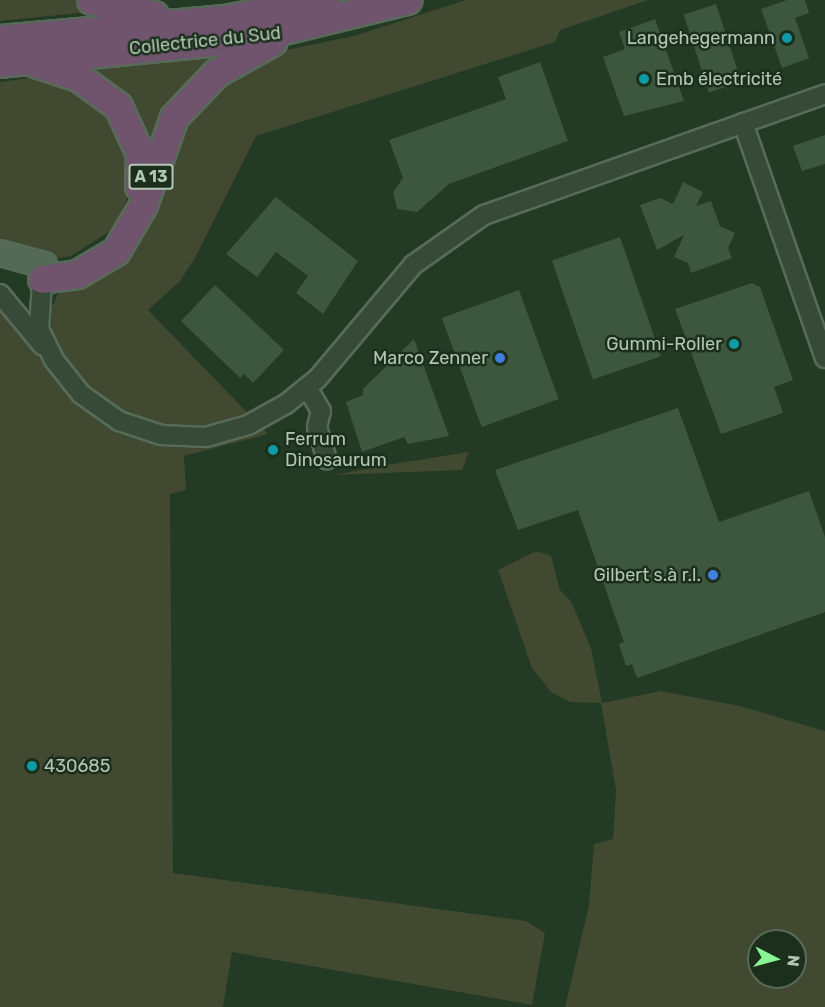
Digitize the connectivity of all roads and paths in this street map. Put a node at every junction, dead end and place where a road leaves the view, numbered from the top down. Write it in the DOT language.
graph roads {
  1 [pos="91,0"];
  2 [pos="324,0"];
  3 [pos="407,0"];
  4 [pos="194,22"];
  5 [pos="290,32"];
  6 [pos="0,39"];
  7 [pos="11,61"];
  8 [pos="825,94"];
  9 [pos="743,123"];
  10 [pos="0,254"];
  11 [pos="0,270"];
  12 [pos="43,272"];
  13 [pos="0,294"];
  14 [pos="47,349"];
  15 [pos="825,358"];
  16 [pos="307,387"];
  17 [pos="327,460"];
  1 -- 4 [label="highway"];
  2 -- 4 [label="highway, Collectrice du Sud"];
  3 -- 5 [label="highway, Collectrice du Sud / A 13"];
  4 -- 6 [label="highway, Collectrice du Sud"];
  5 -- 7 [label="highway, Collectrice du Sud / A 13"];
  5 -- 12 [label="highway, A 13"];
  7 -- 12 [label="highway, A 13"];
  8 -- 9 [label="street"];
  9 -- 15 [label="street"];
  9 -- 16 [label="street"];
  10 -- 12 [label="main road"];
  11 -- 12 [label="main road"];
  12 -- 14 [label="street"];
  13 -- 14 [label="street"];
  14 -- 16 [label="street"];
  16 -- 17 [label="street"];
}
